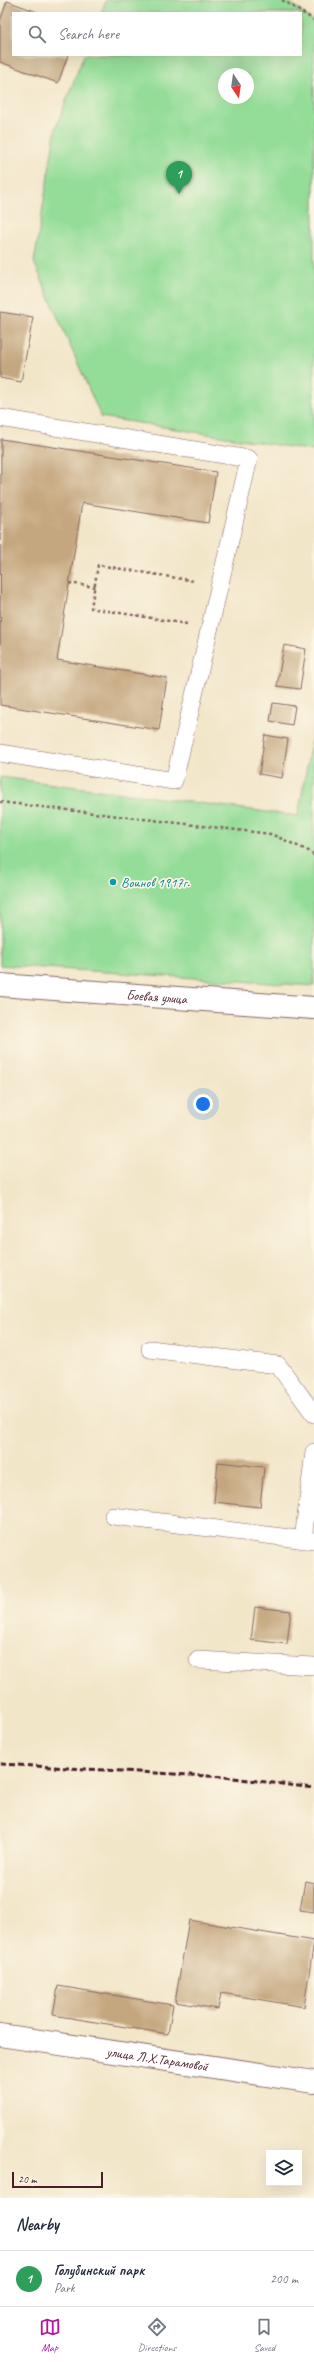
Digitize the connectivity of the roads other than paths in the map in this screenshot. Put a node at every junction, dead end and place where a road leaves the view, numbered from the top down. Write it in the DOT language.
graph roads {
  1 [pos="0,418"];
  2 [pos="0,753"];
  3 [pos="0,985"];
  4 [pos="314,1008"];
  5 [pos="150,1349"];
  6 [pos="314,1414"];
  7 [pos="314,1452"];
  8 [pos="113,1516"];
  9 [pos="308,1540"];
  10 [pos="198,1660"];
  11 [pos="314,1665"];
  12 [pos="0,2035"];
  13 [pos="314,2082"];
  1 -- 2 [label="lane"];
  3 -- 4 [label="street, Боевая улица"];
  5 -- 6 [label="lane"];
  7 -- 9 [label="lane"];
  8 -- 9 [label="lane"];
  10 -- 11 [label="lane"];
  12 -- 13 [label="street, улица Л.Х.Тарамовой"];
}
